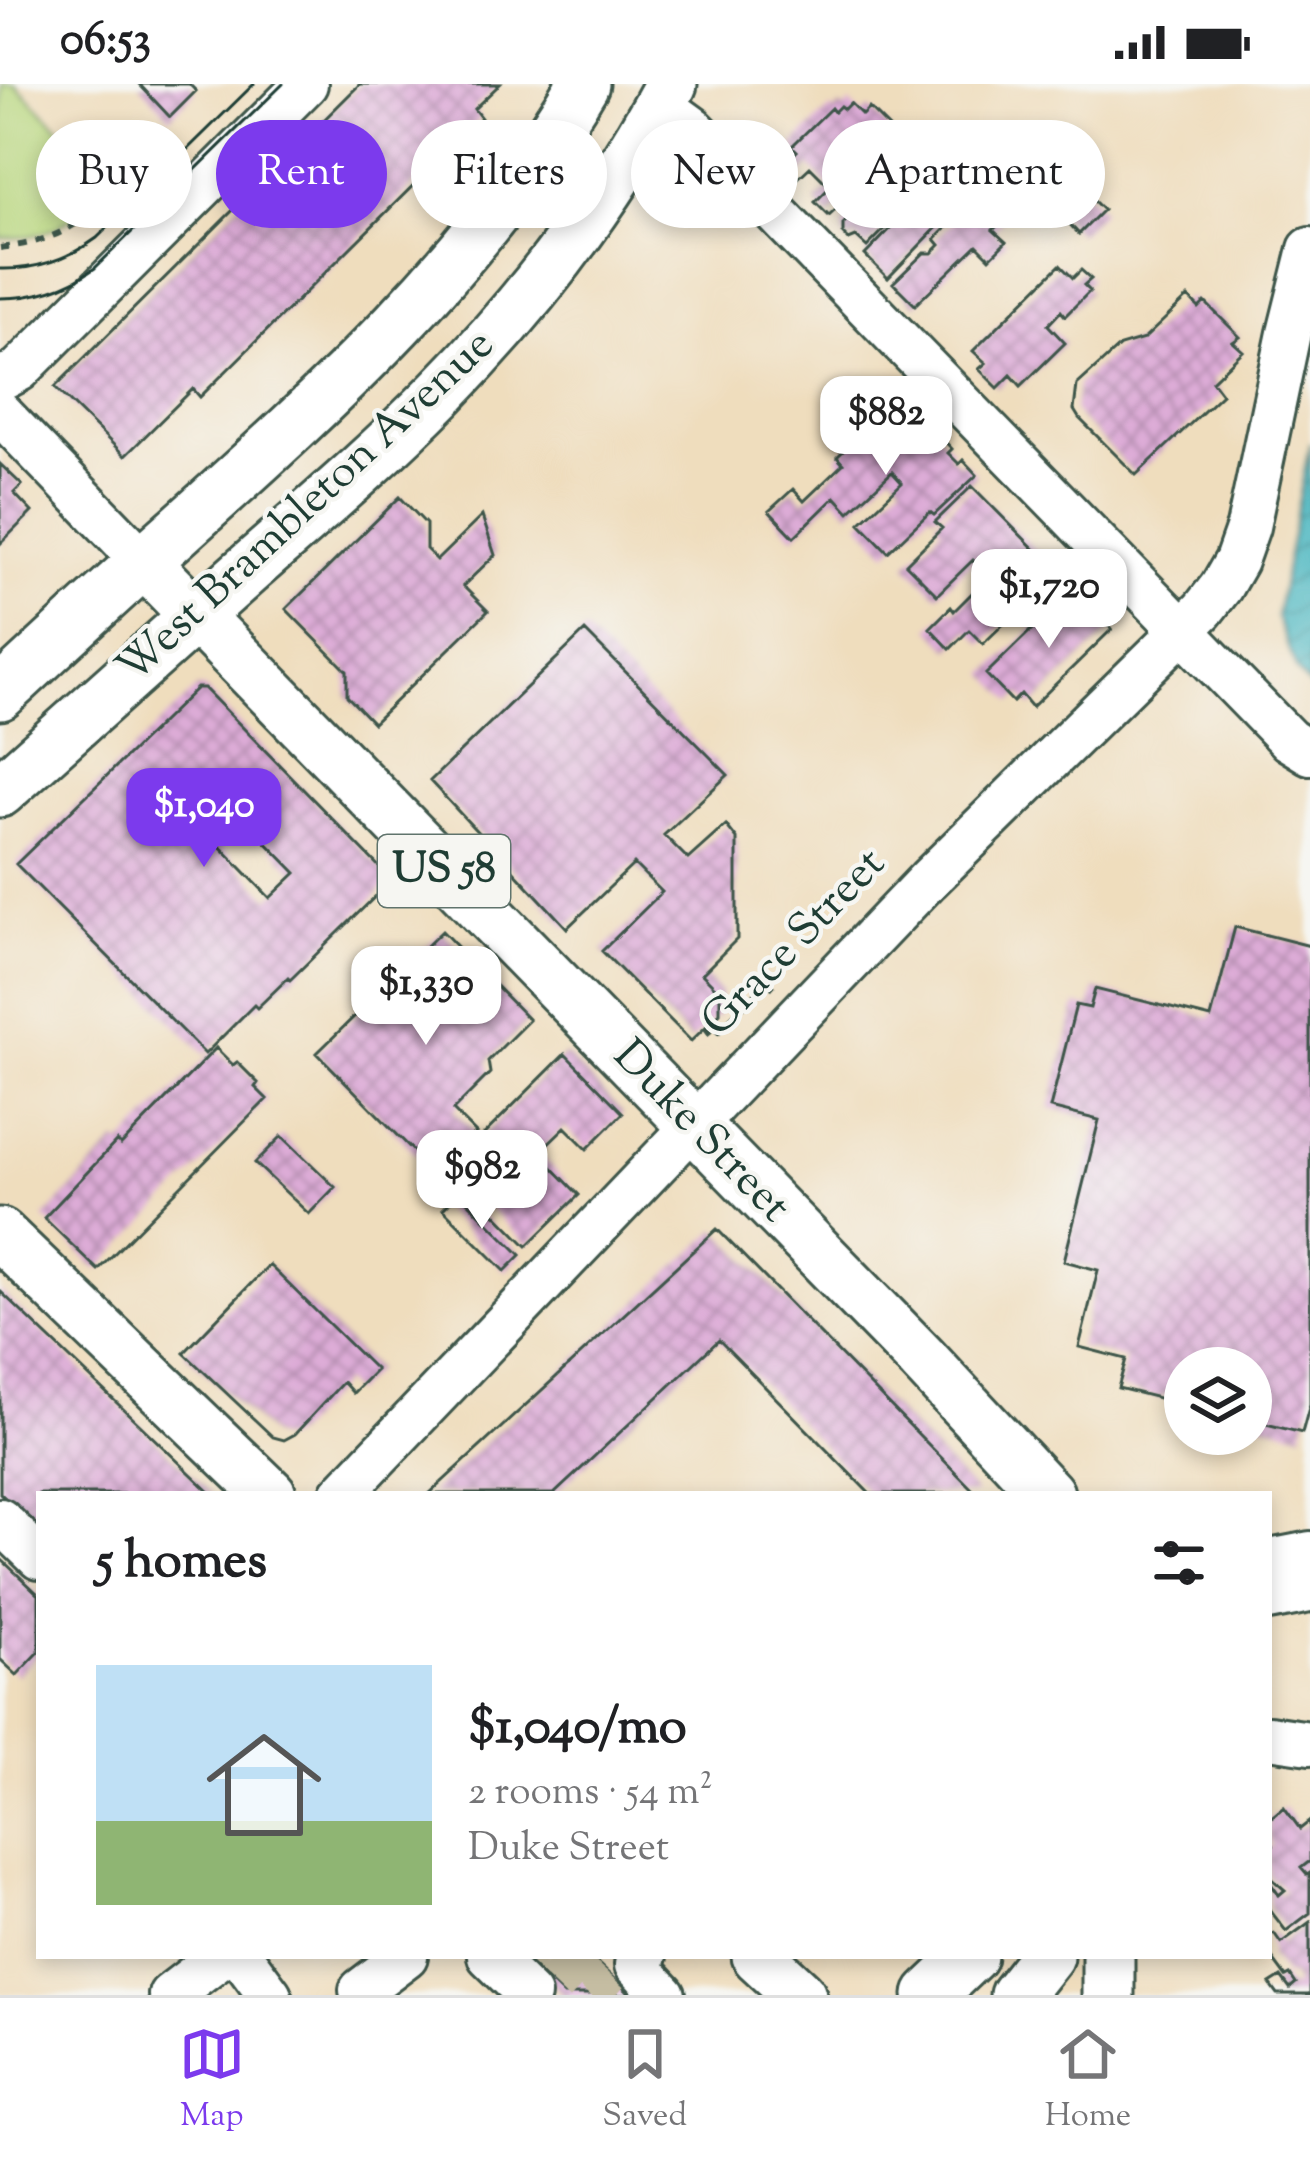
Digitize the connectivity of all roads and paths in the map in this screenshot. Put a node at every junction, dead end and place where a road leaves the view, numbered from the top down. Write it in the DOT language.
graph roads {
  1 [pos="307,84"];
  2 [pos="583,84"];
  3 [pos="666,94"];
  4 [pos="71,228"];
  5 [pos="0,248"];
  6 [pos="1310,249"];
  7 [pos="0,380"];
  8 [pos="0,412"];
  9 [pos="144,562"];
  10 [pos="196,616"];
  11 [pos="1181,630"];
  12 [pos="0,694"];
  13 [pos="1310,753"];
  14 [pos="0,791"];
  15 [pos="779,992"];
  16 [pos="705,1028"];
  17 [pos="692,1126"];
  18 [pos="0,1234"];
  19 [pos="267,1491"];
  20 [pos="345,1491"];
  21 [pos="1045,1491"];
  22 [pos="0,1520"];
  23 [pos="1310,1553"];
  24 [pos="36,1555"];
  25 [pos="1272,1560"];
  26 [pos="1310,1591"];
  27 [pos="1272,1598"];
  28 [pos="1272,1737"];
  29 [pos="1310,1743"];
  30 [pos="217,1959"];
  31 [pos="243,1959"];
  32 [pos="402,1959"];
  33 [pos="761,1959"];
  34 [pos="968,1959"];
  35 [pos="1046,1959"];
  36 [pos="1108,1959"];
  37 [pos="170,1995"];
  38 [pos="270,1995"];
  39 [pos="365,1995"];
  40 [pos="800,1995"];
  41 [pos="929,1995"];
  42 [pos="1016,1995"];
  43 [pos="1108,1995"];
  1 -- 7 [label="street"];
  2 -- 9 [label="main road, West Brambleton Avenue"];
  3 -- 10 [label="main road, West Brambleton Avenue"];
  3 -- 11 [label="street"];
  4 -- 5 [label="path"];
  6 -- 11 [label="street, Grace Street"];
  8 -- 9 [label="street, Duke Street"];
  9 -- 10 [label="main road, Duke Street / US 58"];
  9 -- 12 [label="main road, West Brambleton Avenue"];
  10 -- 14 [label="main road, West Brambleton Avenue"];
  10 -- 17 [label="main road, Duke Street / US 58"];
  11 -- 13 [label="street"];
  11 -- 17 [label="street, Grace Street"];
  15 -- 16 [label="path"];
  17 -- 20 [label="street, Grace Street"];
  17 -- 21 [label="main road, Duke Street / US 58"];
  18 -- 19 [label="main road"];
  22 -- 24 [label="street"];
  23 -- 25 [label="street"];
  26 -- 27 [label="street"];
  28 -- 29 [label="street"];
  30 -- 37 [label="street"];
  31 -- 38 [label="street"];
  32 -- 39 [label="street"];
  33 -- 40 [label="main road"];
  34 -- 41 [label="main road"];
  35 -- 42 [label="main road"];
  36 -- 43 [label="main road"];
}
